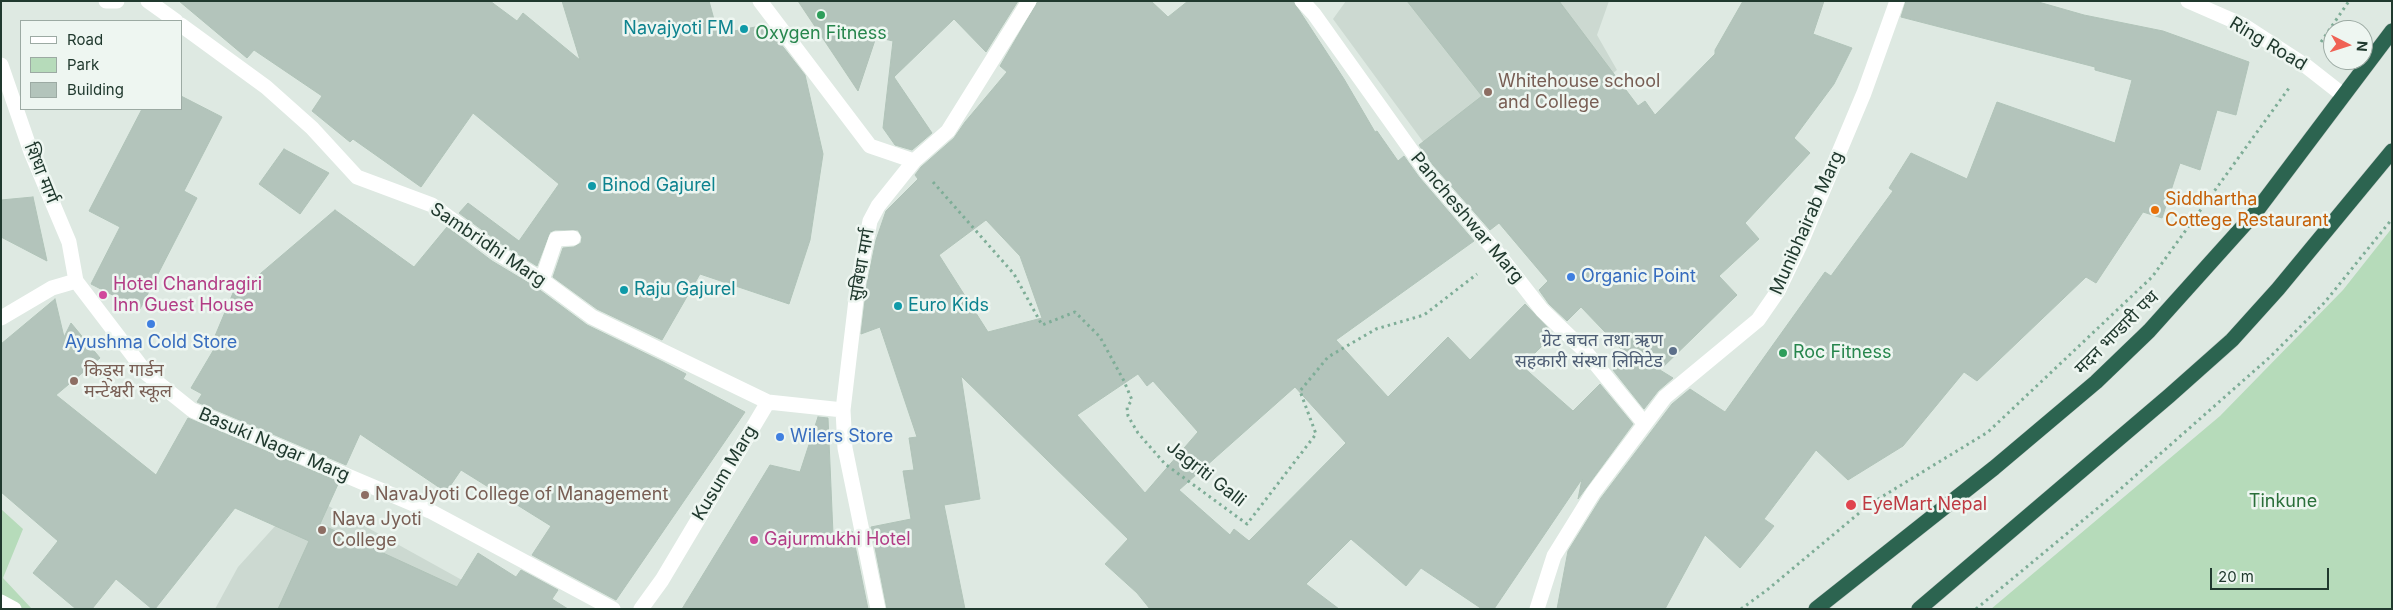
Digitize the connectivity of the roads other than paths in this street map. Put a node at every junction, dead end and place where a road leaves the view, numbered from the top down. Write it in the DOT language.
graph roads {
  1 [pos="106,1"];
  2 [pos="116,1"];
  3 [pos="148,1"];
  4 [pos="760,1"];
  5 [pos="1029,1"];
  6 [pos="1302,1"];
  7 [pos="1898,1"];
  8 [pos="2188,1"];
  9 [pos="175,20"];
  10 [pos="182,25"];
  11 [pos="2392,31"];
  12 [pos="1,65"];
  13 [pos="2343,95"];
  14 [pos="2392,151"];
  15 [pos="914,161"];
  16 [pos="573,238"];
  17 [pos="542,280"];
  18 [pos="76,281"];
  19 [pos="1,318"];
  20 [pos="768,402"];
  21 [pos="843,410"];
  22 [pos="1644,423"];
  23 [pos="1,602"];
  24 [pos="14,609"];
  25 [pos="613,609"];
  26 [pos="641,609"];
  27 [pos="878,609"];
  28 [pos="1537,609"];
  29 [pos="1816,609"];
  30 [pos="1919,609"];
  1 -- 2 [label="street"];
  3 -- 9 [label="street"];
  4 -- 15 [label="street"];
  5 -- 15 [label="street, सुबिधा मार्ग"];
  6 -- 22 [label="street, Pancheshwar Marg"];
  7 -- 22 [label="street, Munibhairab Marg"];
  8 -- 13 [label="street, Ring Road"];
  10 -- 17 [label="street, Sambridhi Marg"];
  11 -- 13 [label="highway, मदन भण्डारी पथ"];
  12 -- 18 [label="street, शिधा मार्ग"];
  13 -- 29 [label="highway, मदन भण्डारी पथ"];
  14 -- 30 [label="highway"];
  15 -- 21 [label="street, सुबिधा मार्ग"];
  16 -- 17 [label="street"];
  17 -- 20 [label="street, Sambridhi Marg"];
  18 -- 19 [label="street"];
  18 -- 25 [label="street, Basuki Nagar Marg"];
  20 -- 21 [label="street"];
  20 -- 26 [label="street, Kusum Marg"];
  21 -- 27 [label="street, सुबिधा मार्ग"];
  22 -- 28 [label="street, Munibhairab Marg"];
  23 -- 24 [label="street"];
}
